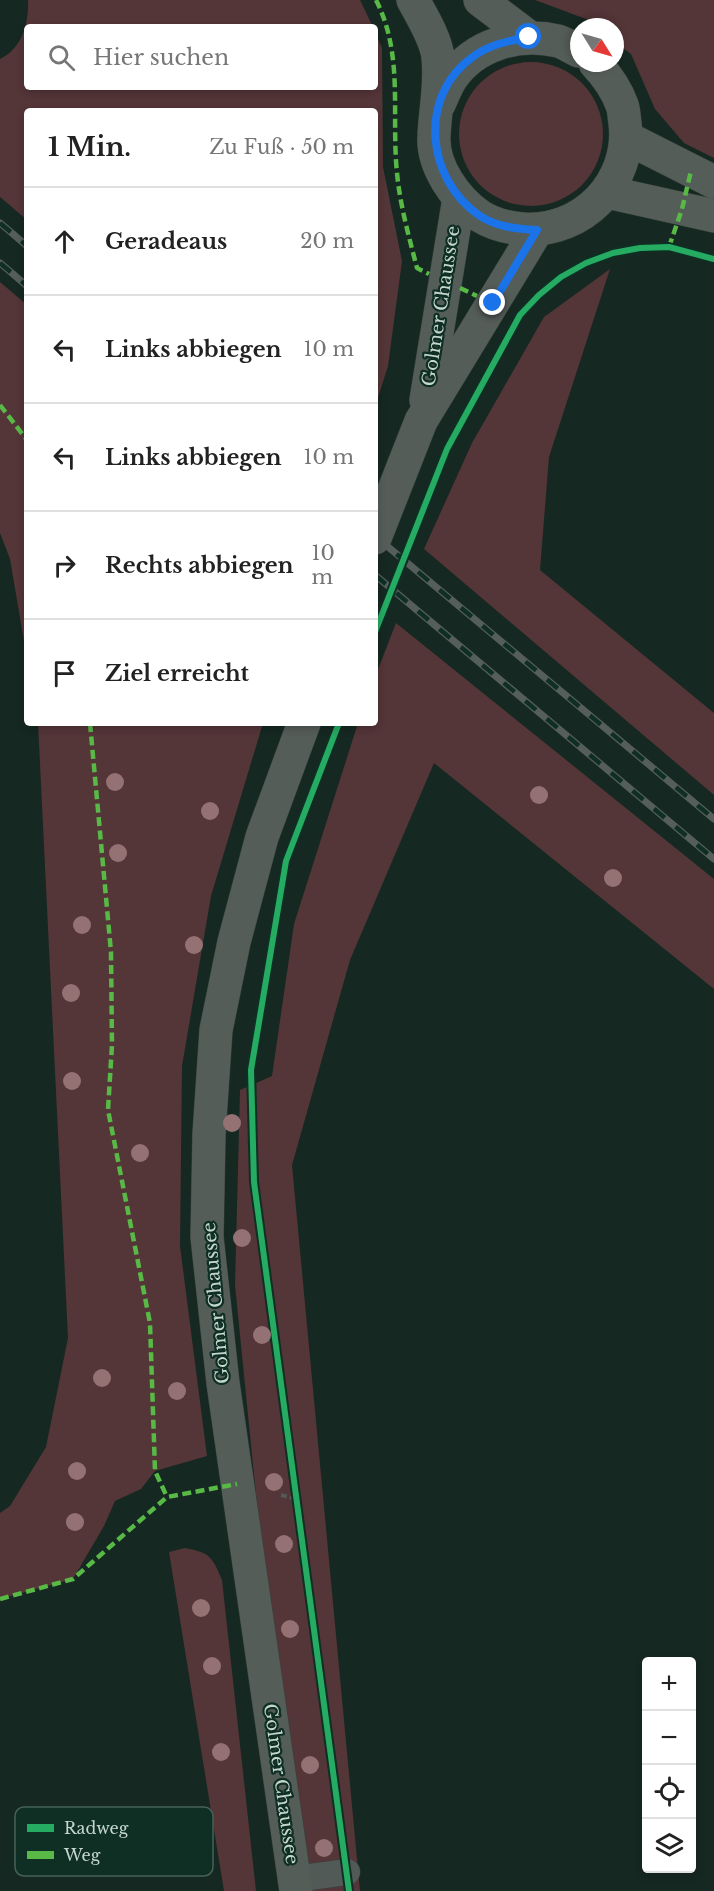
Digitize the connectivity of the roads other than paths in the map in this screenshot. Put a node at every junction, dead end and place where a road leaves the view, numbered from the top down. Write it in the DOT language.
graph roads {
  1 [pos="413,0"];
  2 [pos="480,0"];
  3 [pos="529,37"];
  4 [pos="570,47"];
  5 [pos="603,72"];
  6 [pos="438,106"];
  7 [pos="627,138"];
  8 [pos="714,182"];
  9 [pos="607,192"];
  10 [pos="459,198"];
  11 [pos="714,216"];
  12 [pos="537,230"];
  13 [pos="422,417"];
  14 [pos="378,530"];
  15 [pos="302,726"];
  16 [pos="346,1872"];
  17 [pos="295,1885"];
  1 -- 6 [label="main road"];
  2 -- 3 [label="main road"];
  3 -- 4 [label="main road"];
  3 -- 6 [label="main road"];
  5 -- 7 [label="main road"];
  6 -- 10 [label="main road"];
  7 -- 8 [label="main road"];
  7 -- 9 [label="main road"];
  9 -- 11 [label="main road"];
  9 -- 12 [label="main road"];
  10 -- 12 [label="main road"];
  10 -- 13 [label="main road, Golmer Chaussee"];
  12 -- 13 [label="main road, Golmer Chaussee"];
  13 -- 14 [label="main road, Golmer Chaussee, bridge"];
  15 -- 17 [label="main road, Golmer Chaussee"];
  16 -- 17 [label="lane"];
}
